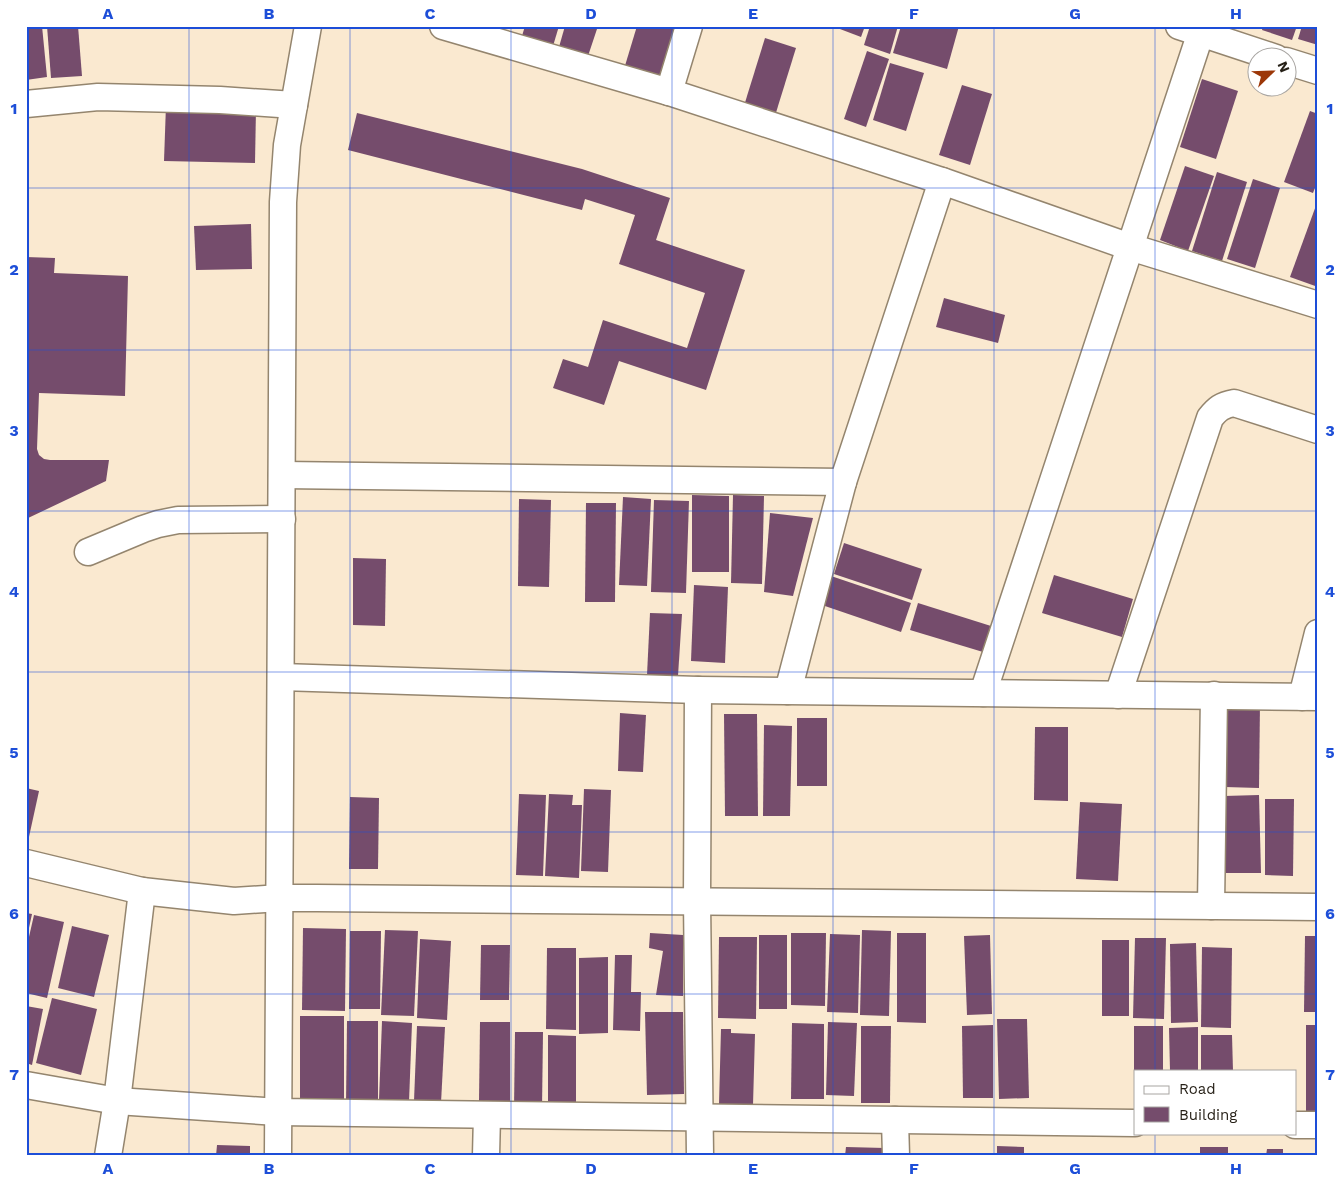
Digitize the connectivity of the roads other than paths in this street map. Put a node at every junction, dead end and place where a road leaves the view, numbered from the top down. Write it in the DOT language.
graph roads {
  1 [pos="308,26"];
  2 [pos="443,26"];
  3 [pos="688,26"];
  4 [pos="1195,29"];
  5 [pos="1248,48"];
  6 [pos="1296,64"];
  7 [pos="1318,71"];
  8 [pos="670,92"];
  9 [pos="26,104"];
  10 [pos="294,105"];
  11 [pos="942,182"];
  12 [pos="1130,247"];
  13 [pos="1318,305"];
  14 [pos="1318,430"];
  15 [pos="282,475"];
  16 [pos="843,482"];
  17 [pos="282,519"];
  18 [pos="88,552"];
  19 [pos="1318,633"];
  20 [pos="281,677"];
  21 [pos="698,690"];
  22 [pos="788,691"];
  23 [pos="983,693"];
  24 [pos="1118,695"];
  25 [pos="1214,695"];
  26 [pos="1310,697"];
  27 [pos="26,863"];
  28 [pos="142,891"];
  29 [pos="280,898"];
  30 [pos="697,900"];
  31 [pos="1211,906"];
  32 [pos="1318,907"];
  33 [pos="26,1085"];
  34 [pos="116,1101"];
  35 [pos="278,1112"];
  36 [pos="486,1115"];
  37 [pos="699,1116"];
  38 [pos="895,1120"];
  39 [pos="1134,1123"];
  40 [pos="1296,1125"];
  41 [pos="1318,1125"];
  42 [pos="108,1156"];
  43 [pos="278,1156"];
  44 [pos="486,1156"];
  45 [pos="700,1156"];
  46 [pos="896,1156"];
  1 -- 10 [label="street"];
  2 -- 8 [label="street"];
  3 -- 8 [label="street"];
  4 -- 5 [label="street"];
  4 -- 12 [label="street"];
  6 -- 7 [label="street"];
  8 -- 11 [label="street"];
  9 -- 10 [label="street"];
  10 -- 15 [label="street"];
  11 -- 12 [label="street"];
  11 -- 16 [label="street"];
  12 -- 13 [label="street"];
  12 -- 23 [label="street"];
  14 -- 24 [label="street"];
  15 -- 16 [label="street"];
  15 -- 17 [label="street"];
  16 -- 22 [label="street"];
  17 -- 18 [label="street"];
  17 -- 20 [label="street"];
  19 -- 26 [label="street"];
  20 -- 21 [label="street"];
  20 -- 29 [label="street"];
  21 -- 22 [label="street"];
  21 -- 30 [label="street"];
  22 -- 23 [label="street"];
  23 -- 24 [label="street"];
  24 -- 25 [label="street"];
  25 -- 26 [label="street"];
  25 -- 31 [label="street"];
  27 -- 28 [label="street"];
  28 -- 29 [label="street"];
  28 -- 34 [label="street"];
  29 -- 30 [label="street"];
  29 -- 35 [label="street"];
  30 -- 31 [label="street"];
  30 -- 37 [label="street"];
  31 -- 32 [label="street"];
  33 -- 34 [label="street"];
  34 -- 35 [label="street"];
  34 -- 42 [label="street"];
  35 -- 36 [label="street"];
  35 -- 43 [label="street"];
  36 -- 37 [label="street"];
  36 -- 44 [label="street"];
  37 -- 38 [label="street"];
  37 -- 45 [label="street"];
  38 -- 39 [label="street"];
  38 -- 46 [label="street"];
  40 -- 41 [label="street"];
}
